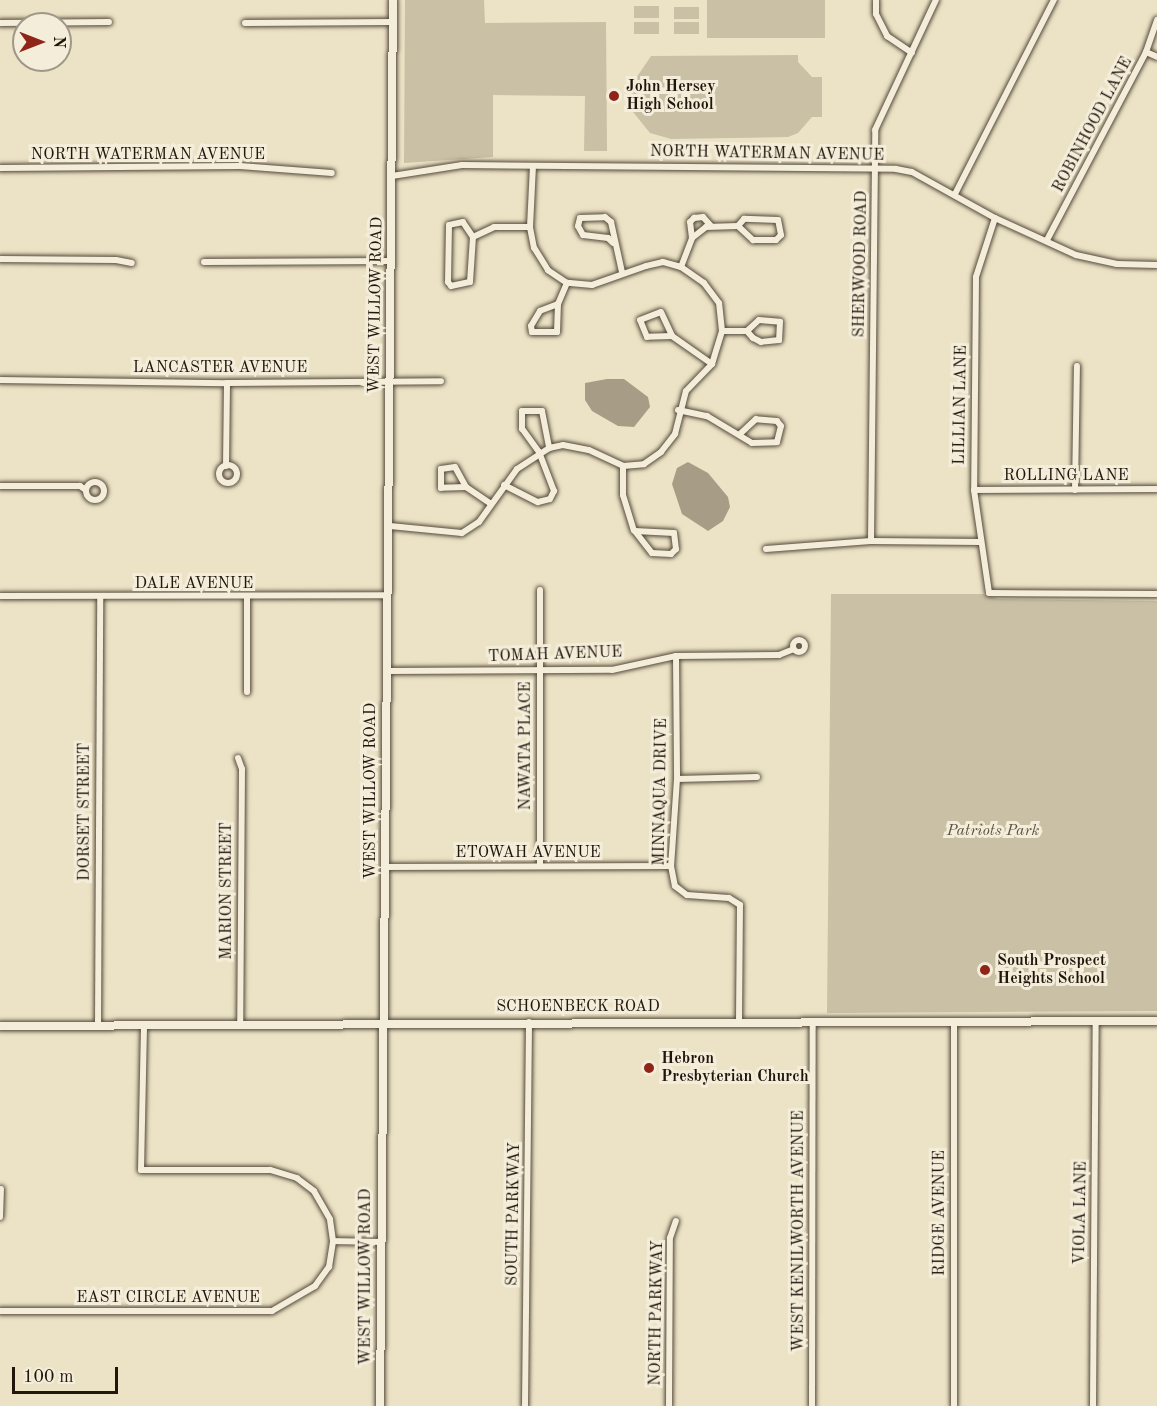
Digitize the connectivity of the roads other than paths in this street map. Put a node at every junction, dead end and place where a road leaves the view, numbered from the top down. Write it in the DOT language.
graph roads {
  1 [pos="393,0"];
  2 [pos="876,0"];
  3 [pos="936,0"];
  4 [pos="1054,0"];
  5 [pos="1157,20"];
  6 [pos="108,22"];
  7 [pos="393,22"];
  8 [pos="0,23"];
  9 [pos="245,23"];
  10 [pos="912,52"];
  11 [pos="1146,52"];
  12 [pos="1157,57"];
  13 [pos="532,166"];
  14 [pos="875,167"];
  15 [pos="0,168"];
  16 [pos="332,173"];
  17 [pos="393,176"];
  18 [pos="955,194"];
  19 [pos="995,218"];
  20 [pos="711,226"];
  21 [pos="738,226"];
  22 [pos="530,227"];
  23 [pos="473,237"];
  24 [pos="692,238"];
  25 [pos="1047,240"];
  26 [pos="613,243"];
  27 [pos="0,259"];
  28 [pos="392,261"];
  29 [pos="204,262"];
  30 [pos="132,263"];
  31 [pos="1157,265"];
  32 [pos="681,267"];
  33 [pos="622,272"];
  34 [pos="567,283"];
  35 [pos="558,304"];
  36 [pos="722,331"];
  37 [pos="747,331"];
  38 [pos="672,336"];
  39 [pos="712,364"];
  40 [pos="1077,366"];
  41 [pos="0,380"];
  42 [pos="390,380"];
  43 [pos="441,381"];
  44 [pos="227,383"];
  45 [pos="678,410"];
  46 [pos="741,433"];
  47 [pos="549,448"];
  48 [pos="539,452"];
  49 [pos="226,465"];
  50 [pos="623,466"];
  51 [pos="504,485"];
  52 [pos="0,486"];
  53 [pos="466,487"];
  54 [pos="1157,489"];
  55 [pos="86,490"];
  56 [pos="974,490"];
  57 [pos="1075,490"];
  58 [pos="490,503"];
  59 [pos="390,526"];
  60 [pos="635,531"];
  61 [pos="871,541"];
  62 [pos="980,542"];
  63 [pos="766,549"];
  64 [pos="540,590"];
  65 [pos="1157,594"];
  66 [pos="388,595"];
  67 [pos="0,596"];
  68 [pos="100,598"];
  69 [pos="247,598"];
  70 [pos="794,649"];
  71 [pos="676,656"];
  72 [pos="387,671"];
  73 [pos="540,671"];
  74 [pos="247,692"];
  75 [pos="238,758"];
  76 [pos="757,777"];
  77 [pos="677,779"];
  78 [pos="540,865"];
  79 [pos="671,866"];
  80 [pos="386,867"];
  81 [pos="1096,1020"];
  82 [pos="739,1021"];
  83 [pos="813,1021"];
  84 [pos="954,1021"];
  85 [pos="1157,1021"];
  86 [pos="529,1022"];
  87 [pos="384,1023"];
  88 [pos="144,1025"];
  89 [pos="240,1025"];
  90 [pos="0,1026"];
  91 [pos="98,1026"];
  92 [pos="1,1189"];
  93 [pos="0,1217"];
  94 [pos="676,1221"];
  95 [pos="333,1241"];
  96 [pos="380,1242"];
  97 [pos="0,1311"];
  98 [pos="380,1406"];
  99 [pos="525,1406"];
  100 [pos="669,1406"];
  101 [pos="812,1406"];
  102 [pos="954,1406"];
  103 [pos="1093,1406"];
  1 -- 7 [label="street, WEST WILLOW ROAD"];
  2 -- 10 [label="street"];
  3 -- 10 [label="street, SHERWOOD ROAD"];
  4 -- 18 [label="street"];
  5 -- 11 [label="street, ROBINHOOD LANE"];
  6 -- 8 [label="street"];
  7 -- 9 [label="street"];
  7 -- 17 [label="street, WEST WILLOW ROAD"];
  10 -- 14 [label="street, SHERWOOD ROAD"];
  11 -- 12 [label="street"];
  11 -- 25 [label="street, ROBINHOOD LANE"];
  13 -- 14 [label="street, NORTH WATERMAN AVENUE"];
  13 -- 17 [label="street, NORTH WATERMAN AVENUE"];
  13 -- 22 [label="street"];
  14 -- 18 [label="street, NORTH WATERMAN AVENUE"];
  14 -- 61 [label="street, SHERWOOD ROAD"];
  15 -- 16 [label="street, NORTH WATERMAN AVENUE"];
  17 -- 28 [label="street, WEST WILLOW ROAD"];
  18 -- 19 [label="street, NORTH WATERMAN AVENUE"];
  19 -- 25 [label="street, NORTH WATERMAN AVENUE"];
  19 -- 56 [label="street, LILLIAN LANE"];
  20 -- 21 [label="street"];
  20 -- 24 [label="street"];
  20 -- 24 [label="street"];
  21 -- 21 [label="street"];
  22 -- 23 [label="street"];
  22 -- 34 [label="street"];
  23 -- 23 [label="street"];
  24 -- 32 [label="street"];
  25 -- 31 [label="street, NORTH WATERMAN AVENUE"];
  26 -- 26 [label="street"];
  26 -- 33 [label="street"];
  27 -- 30 [label="street"];
  28 -- 29 [label="street"];
  28 -- 42 [label="street, WEST WILLOW ROAD"];
  32 -- 33 [label="street"];
  32 -- 36 [label="street"];
  33 -- 34 [label="street"];
  34 -- 35 [label="street"];
  35 -- 35 [label="street"];
  36 -- 37 [label="street"];
  36 -- 39 [label="street"];
  37 -- 37 [label="street"];
  38 -- 38 [label="street"];
  38 -- 39 [label="street"];
  39 -- 45 [label="street"];
  40 -- 57 [label="street"];
  41 -- 44 [label="street, LANCASTER AVENUE"];
  42 -- 43 [label="street, LANCASTER AVENUE"];
  42 -- 44 [label="street, LANCASTER AVENUE"];
  42 -- 59 [label="street, WEST WILLOW ROAD"];
  44 -- 49 [label="street"];
  45 -- 46 [label="street"];
  45 -- 50 [label="street"];
  46 -- 46 [label="street"];
  47 -- 48 [label="street"];
  47 -- 48 [label="street"];
  47 -- 50 [label="street"];
  48 -- 51 [label="street"];
  48 -- 51 [label="street"];
  50 -- 60 [label="street"];
  51 -- 58 [label="street"];
  52 -- 55 [label="street"];
  53 -- 53 [label="street"];
  53 -- 58 [label="street"];
  54 -- 57 [label="street, ROLLING LANE"];
  56 -- 57 [label="street, ROLLING LANE"];
  56 -- 62 [label="street, LILLIAN LANE"];
  58 -- 59 [label="street"];
  59 -- 66 [label="street, WEST WILLOW ROAD"];
  60 -- 60 [label="street"];
  61 -- 62 [label="street"];
  61 -- 63 [label="street"];
  62 -- 65 [label="street, LILLIAN LANE"];
  64 -- 73 [label="street, NAWATA PLACE"];
  66 -- 69 [label="street, DALE AVENUE"];
  66 -- 72 [label="street, WEST WILLOW ROAD"];
  67 -- 68 [label="street, DALE AVENUE"];
  68 -- 69 [label="street, DALE AVENUE"];
  68 -- 91 [label="street, DORSET STREET"];
  69 -- 74 [label="street"];
  70 -- 71 [label="street, TOMAH AVENUE"];
  71 -- 73 [label="street, TOMAH AVENUE"];
  71 -- 77 [label="street, MINNAQUA DRIVE"];
  72 -- 73 [label="street, TOMAH AVENUE"];
  72 -- 80 [label="street, WEST WILLOW ROAD"];
  73 -- 78 [label="street, NAWATA PLACE"];
  75 -- 89 [label="street, MARION STREET"];
  76 -- 77 [label="street"];
  77 -- 79 [label="street, MINNAQUA DRIVE"];
  78 -- 79 [label="street, ETOWAH AVENUE"];
  78 -- 80 [label="street, ETOWAH AVENUE"];
  79 -- 82 [label="street, MINNAQUA DRIVE"];
  80 -- 87 [label="street, WEST WILLOW ROAD"];
  81 -- 84 [label="street, SCHOENBECK ROAD"];
  81 -- 85 [label="street, SCHOENBECK ROAD"];
  81 -- 103 [label="street, VIOLA LANE"];
  82 -- 83 [label="street, SCHOENBECK ROAD"];
  82 -- 86 [label="street, SCHOENBECK ROAD"];
  83 -- 84 [label="street, SCHOENBECK ROAD"];
  83 -- 101 [label="street, WEST KENILWORTH AVENUE"];
  84 -- 102 [label="street, RIDGE AVENUE"];
  86 -- 87 [label="street, SCHOENBECK ROAD"];
  86 -- 99 [label="street, SOUTH PARKWAY"];
  87 -- 89 [label="street, SCHOENBECK ROAD"];
  87 -- 96 [label="street, WEST WILLOW ROAD"];
  88 -- 89 [label="street, SCHOENBECK ROAD"];
  88 -- 91 [label="street, SCHOENBECK ROAD"];
  88 -- 95 [label="street"];
  90 -- 91 [label="street, SCHOENBECK ROAD"];
  92 -- 93 [label="street"];
  94 -- 100 [label="street, NORTH PARKWAY"];
  95 -- 96 [label="street"];
  95 -- 97 [label="street, EAST CIRCLE AVENUE"];
  96 -- 98 [label="street, WEST WILLOW ROAD"];
}
